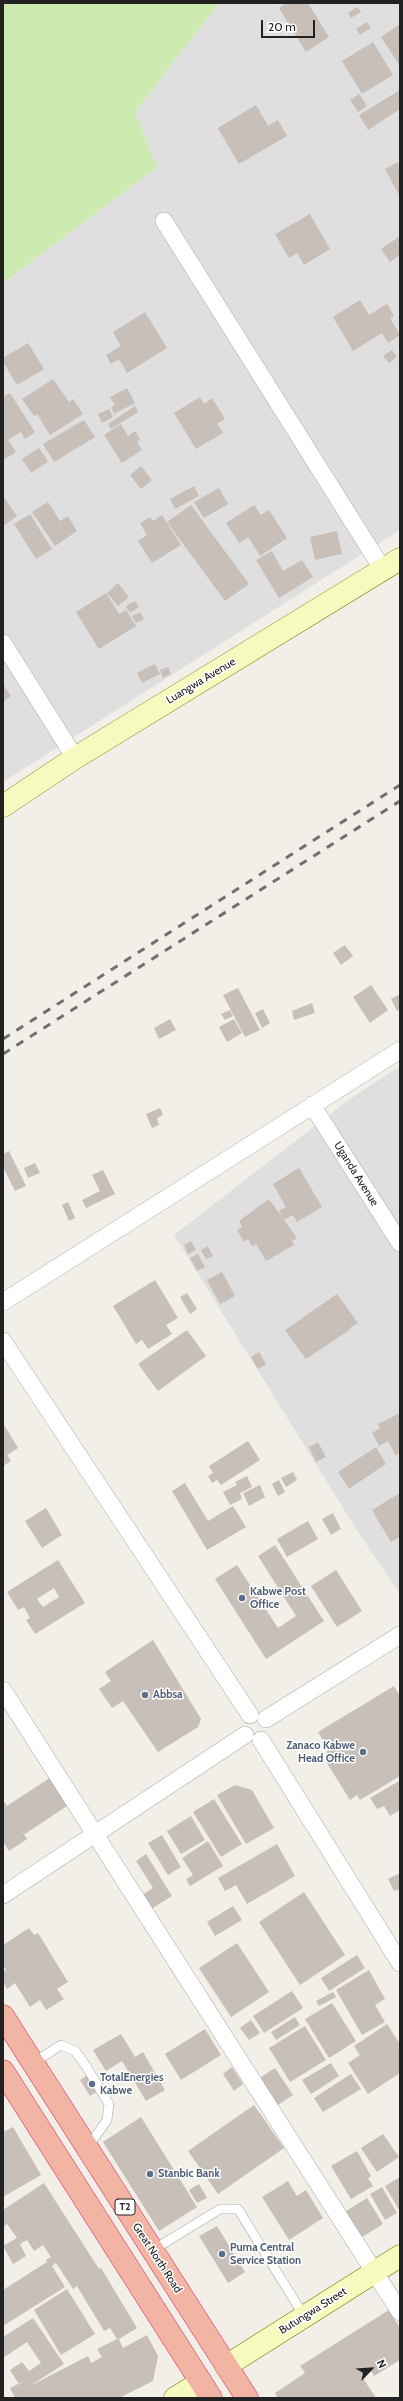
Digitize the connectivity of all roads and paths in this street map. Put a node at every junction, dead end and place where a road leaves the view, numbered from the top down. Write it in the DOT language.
graph roads {
  1 [pos="164,221"];
  2 [pos="392,564"];
  3 [pos="3,643"];
  4 [pos="75,758"];
  5 [pos="3,806"];
  6 [pos="400,1050"];
  7 [pos="312,1105"];
  8 [pos="400,1243"];
  9 [pos="3,1302"];
  10 [pos="3,1341"];
  11 [pos="400,1635"];
  12 [pos="3,1690"];
  13 [pos="258,1717"];
  14 [pos="245,1735"];
  15 [pos="261,1740"];
  16 [pos="95,1834"];
  17 [pos="3,1894"];
  18 [pos="400,1963"];
  19 [pos="3,2016"];
  20 [pos="33,2063"];
  21 [pos="3,2071"];
  22 [pos="87,2147"];
  23 [pos="63,2165"];
  24 [pos="113,2188"];
  25 [pos="86,2202"];
  26 [pos="152,2250"];
  27 [pos="400,2256"];
  28 [pos="375,2272"];
  29 [pos="400,2312"];
  30 [pos="304,2316"];
  31 [pos="226,2366"];
  32 [pos="206,2390"];
  33 [pos="175,2398"];
  34 [pos="247,2398"];
  1 -- 2 [label="street"];
  2 -- 4 [label="main road, Luangwa Avenue"];
  3 -- 4 [label="street"];
  4 -- 5 [label="main road, Luangwa Avenue"];
  6 -- 7 [label="street"];
  7 -- 8 [label="street, Uganda Avenue"];
  7 -- 9 [label="street"];
  10 -- 13 [label="street"];
  11 -- 13 [label="street"];
  12 -- 16 [label="street"];
  13 -- 14 [label="street"];
  13 -- 15 [label="street"];
  14 -- 15 [label="street"];
  14 -- 16 [label="street"];
  15 -- 18 [label="street"];
  16 -- 17 [label="street"];
  16 -- 28 [label="street"];
  19 -- 20 [label="highway, Great North Road / T2"];
  20 -- 22 [label="highway, Great North Road / T2"];
  20 -- 22 [label="lane"];
  21 -- 23 [label="highway"];
  22 -- 23 [label="highway"];
  22 -- 24 [label="highway, Great North Road / T2"];
  23 -- 25 [label="highway"];
  24 -- 25 [label="highway"];
  24 -- 26 [label="highway, Great North Road / T2"];
  25 -- 32 [label="highway"];
  26 -- 30 [label="lane"];
  26 -- 31 [label="highway, Great North Road / T2"];
  27 -- 28 [label="main road, Butungwa Street"];
  28 -- 29 [label="street"];
  28 -- 30 [label="main road, Butungwa Street"];
  30 -- 31 [label="main road, Butungwa Street"];
  31 -- 34 [label="highway, Great North Road / T2"];
  32 -- 33 [label="main road"];
}
